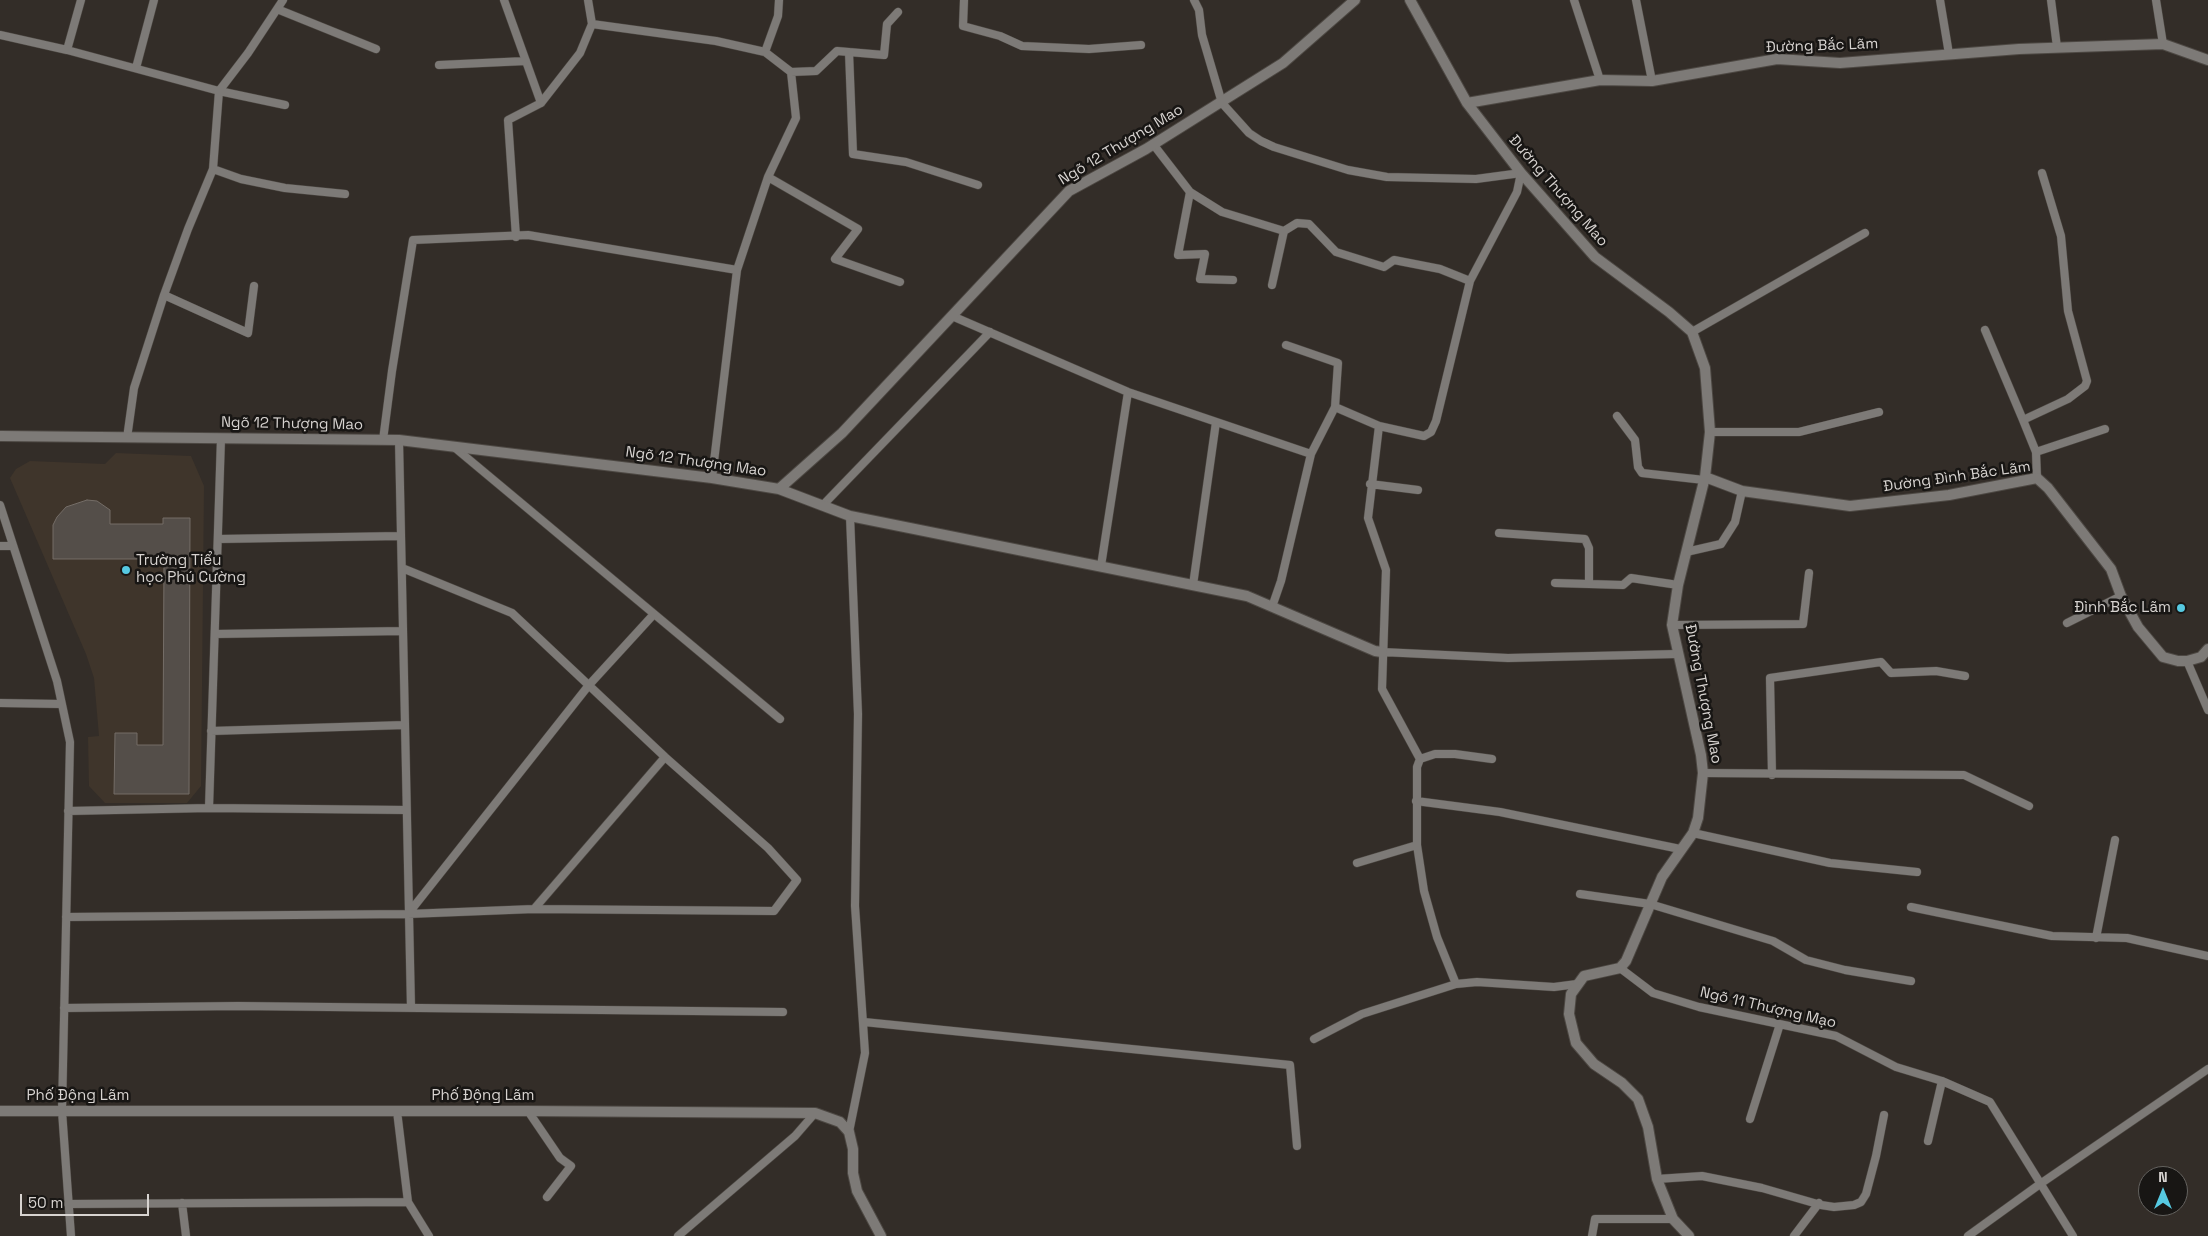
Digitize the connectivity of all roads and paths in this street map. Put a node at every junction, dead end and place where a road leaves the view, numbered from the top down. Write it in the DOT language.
graph roads {
  1 [pos="81,0"];
  2 [pos="154,0"];
  3 [pos="283,0"];
  4 [pos="504,0"];
  5 [pos="588,0"];
  6 [pos="779,0"];
  7 [pos="964,0"];
  8 [pos="1194,0"];
  9 [pos="1355,0"];
  10 [pos="1410,0"];
  11 [pos="1574,0"];
  12 [pos="1636,0"];
  13 [pos="1940,0"];
  14 [pos="2051,0"];
  15 [pos="2156,0"];
  16 [pos="277,9"];
  17 [pos="898,12"];
  18 [pos="592,24"];
  19 [pos="0,35"];
  20 [pos="2162,44"];
  21 [pos="1141,45"];
  22 [pos="2057,47"];
  23 [pos="376,49"];
  24 [pos="67,50"];
  25 [pos="765,52"];
  26 [pos="850,52"];
  27 [pos="1949,54"];
  28 [pos="526,60"];
  29 [pos="2208,60"];
  30 [pos="439,64"];
  31 [pos="136,68"];
  32 [pos="791,72"];
  33 [pos="1600,80"];
  34 [pos="1652,81"];
  35 [pos="219,90"];
  36 [pos="541,103"];
  37 [pos="1222,103"];
  38 [pos="1467,103"];
  39 [pos="285,105"];
  40 [pos="1154,144"];
  41 [pos="214,170"];
  42 [pos="1521,174"];
  43 [pos="2042,174"];
  44 [pos="768,177"];
  45 [pos="978,185"];
  46 [pos="1190,192"];
  47 [pos="345,194"];
  48 [pos="1284,231"];
  49 [pos="1865,233"];
  50 [pos="516,237"];
  51 [pos="737,270"];
  52 [pos="1233,280"];
  53 [pos="1470,281"];
  54 [pos="900,282"];
  55 [pos="1272,285"];
  56 [pos="254,286"];
  57 [pos="164,295"];
  58 [pos="952,316"];
  59 [pos="1985,330"];
  60 [pos="990,332"];
  61 [pos="1692,332"];
  62 [pos="1286,345"];
  63 [pos="1128,392"];
  64 [pos="1334,407"];
  65 [pos="1879,412"];
  66 [pos="1617,416"];
  67 [pos="2023,420"];
  68 [pos="1216,422"];
  69 [pos="1379,426"];
  70 [pos="2105,429"];
  71 [pos="1710,432"];
  72 [pos="0,436"];
  73 [pos="127,438"];
  74 [pos="221,438"];
  75 [pos="383,440"];
  76 [pos="399,440"];
  77 [pos="454,447"];
  78 [pos="2036,452"];
  79 [pos="1311,454"];
  80 [pos="712,478"];
  81 [pos="2037,478"];
  82 [pos="1705,479"];
  83 [pos="1370,484"];
  84 [pos="779,489"];
  85 [pos="1418,490"];
  86 [pos="1742,491"];
  87 [pos="0,505"];
  88 [pos="823,505"];
  89 [pos="850,516"];
  90 [pos="1499,533"];
  91 [pos="401,536"];
  92 [pos="218,538"];
  93 [pos="0,546"];
  94 [pos="13,546"];
  95 [pos="1686,552"];
  96 [pos="1101,566"];
  97 [pos="402,568"];
  98 [pos="1809,573"];
  99 [pos="1555,582"];
  100 [pos="1589,584"];
  101 [pos="1193,585"];
  102 [pos="1678,585"];
  103 [pos="2121,596"];
  104 [pos="1272,607"];
  105 [pos="654,614"];
  106 [pos="2067,623"];
  107 [pos="1672,625"];
  108 [pos="403,631"];
  109 [pos="215,634"];
  110 [pos="2208,649"];
  111 [pos="1382,652"];
  112 [pos="1677,654"];
  113 [pos="2187,661"];
  114 [pos="1965,676"];
  115 [pos="589,685"];
  116 [pos="0,703"];
  117 [pos="61,704"];
  118 [pos="2208,710"];
  119 [pos="780,720"];
  120 [pos="405,725"];
  121 [pos="211,731"];
  122 [pos="665,757"];
  123 [pos="1420,759"];
  124 [pos="1492,759"];
  125 [pos="1703,774"];
  126 [pos="1772,775"];
  127 [pos="1416,801"];
  128 [pos="2029,806"];
  129 [pos="209,808"];
  130 [pos="406,810"];
  131 [pos="68,811"];
  132 [pos="1693,833"];
  133 [pos="2115,840"];
  134 [pos="1417,845"];
  135 [pos="1680,849"];
  136 [pos="1357,863"];
  137 [pos="1916,872"];
  138 [pos="1580,894"];
  139 [pos="1650,904"];
  140 [pos="1911,907"];
  141 [pos="534,909"];
  142 [pos="408,914"];
  143 [pos="66,917"];
  144 [pos="2096,938"];
  145 [pos="2208,956"];
  146 [pos="1620,968"];
  147 [pos="1911,981"];
  148 [pos="1456,984"];
  149 [pos="1577,984"];
  150 [pos="64,1008"];
  151 [pos="411,1008"];
  152 [pos="783,1012"];
  153 [pos="864,1022"];
  154 [pos="1780,1024"];
  155 [pos="1314,1039"];
  156 [pos="2208,1070"];
  157 [pos="1942,1081"];
  158 [pos="0,1110"];
  159 [pos="62,1110"];
  160 [pos="397,1110"];
  161 [pos="528,1110"];
  162 [pos="815,1113"];
  163 [pos="1884,1115"];
  164 [pos="1750,1119"];
  165 [pos="849,1132"];
  166 [pos="1928,1140"];
  167 [pos="1297,1146"];
  168 [pos="1657,1179"];
  169 [pos="2040,1184"];
  170 [pos="547,1198"];
  171 [pos="408,1202"];
  172 [pos="182,1203"];
  173 [pos="1819,1203"];
  174 [pos="68,1204"];
  175 [pos="1673,1219"];
  176 [pos="71,1236"];
  177 [pos="186,1236"];
  178 [pos="428,1236"];
  179 [pos="678,1236"];
  180 [pos="881,1236"];
  181 [pos="1592,1236"];
  182 [pos="1689,1236"];
  183 [pos="1794,1236"];
  184 [pos="1968,1236"];
  185 [pos="2072,1236"];
  1 -- 24 [label="lane"];
  2 -- 31 [label="lane"];
  3 -- 16 [label="lane"];
  4 -- 28 [label="lane"];
  5 -- 18 [label="lane"];
  6 -- 25 [label="lane"];
  7 -- 21 [label="lane"];
  8 -- 37 [label="lane"];
  9 -- 37 [label="street, Ngõ 12 Thượng Mao"];
  10 -- 38 [label="street, Đường Thượng Mao"];
  11 -- 33 [label="lane"];
  12 -- 34 [label="lane"];
  13 -- 27 [label="lane"];
  14 -- 22 [label="lane"];
  15 -- 20 [label="lane"];
  16 -- 23 [label="lane"];
  16 -- 35 [label="lane"];
  17 -- 26 [label="lane"];
  18 -- 25 [label="lane"];
  18 -- 36 [label="lane"];
  19 -- 24 [label="lane"];
  20 -- 22 [label="street, Đường Bắc Lãm"];
  20 -- 29 [label="street, Đường Bắc Lãm"];
  22 -- 27 [label="street, Đường Bắc Lãm"];
  24 -- 31 [label="lane"];
  25 -- 32 [label="lane"];
  26 -- 32 [label="lane"];
  26 -- 45 [label="lane"];
  27 -- 34 [label="street, Đường Bắc Lãm"];
  28 -- 30 [label="lane"];
  28 -- 36 [label="lane"];
  31 -- 35 [label="lane"];
  32 -- 44 [label="lane"];
  33 -- 34 [label="street, Đường Bắc Lãm"];
  33 -- 38 [label="street, Đường Bắc Lãm"];
  35 -- 39 [label="lane"];
  35 -- 41 [label="lane"];
  36 -- 50 [label="lane"];
  37 -- 40 [label="street, Ngõ 12 Thượng Mao"];
  37 -- 42 [label="lane"];
  38 -- 42 [label="street, Đường Thượng Mao"];
  40 -- 46 [label="lane"];
  40 -- 58 [label="street, Ngõ 12 Thượng Mao"];
  41 -- 47 [label="lane"];
  41 -- 57 [label="lane"];
  42 -- 53 [label="lane"];
  42 -- 61 [label="street, Đường Thượng Mao"];
  43 -- 67 [label="lane"];
  44 -- 51 [label="lane"];
  44 -- 54 [label="lane"];
  46 -- 48 [label="lane"];
  46 -- 52 [label="lane"];
  48 -- 53 [label="lane"];
  48 -- 55 [label="lane"];
  49 -- 61 [label="lane"];
  50 -- 51 [label="lane"];
  50 -- 75 [label="lane"];
  51 -- 80 [label="lane"];
  53 -- 69 [label="lane"];
  56 -- 57 [label="lane"];
  57 -- 73 [label="lane"];
  58 -- 60 [label="lane"];
  58 -- 84 [label="street, Ngõ 12 Thượng Mao"];
  59 -- 67 [label="lane"];
  60 -- 63 [label="lane"];
  60 -- 88 [label="lane"];
  61 -- 71 [label="street, Đường Thượng Mao"];
  62 -- 64 [label="lane"];
  63 -- 68 [label="lane"];
  63 -- 96 [label="lane"];
  64 -- 69 [label="lane"];
  64 -- 79 [label="lane"];
  65 -- 71 [label="lane"];
  66 -- 82 [label="lane"];
  67 -- 78 [label="lane"];
  68 -- 79 [label="lane"];
  68 -- 101 [label="lane"];
  69 -- 83 [label="lane"];
  70 -- 78 [label="lane"];
  71 -- 82 [label="street, Đường Thượng Mao"];
  72 -- 73 [label="street, Ngõ 12 Thượng Mao"];
  73 -- 74 [label="street, Ngõ 12 Thượng Mao"];
  74 -- 75 [label="street, Ngõ 12 Thượng Mao"];
  74 -- 92 [label="lane"];
  75 -- 76 [label="street, Ngõ 12 Thượng Mao"];
  76 -- 77 [label="street, Ngõ 12 Thượng Mao"];
  76 -- 91 [label="lane"];
  77 -- 80 [label="street, Ngõ 12 Thượng Mao"];
  77 -- 105 [label="lane"];
  78 -- 81 [label="lane"];
  79 -- 104 [label="lane"];
  80 -- 84 [label="street, Ngõ 12 Thượng Mao"];
  81 -- 86 [label="street, Đường Đình Bắc Lãm"];
  81 -- 103 [label="street, Đường Đình Bắc Lãm"];
  82 -- 86 [label="street, Đường Đình Bắc Lãm"];
  82 -- 95 [label="street, Đường Thượng Mao"];
  83 -- 85 [label="lane"];
  83 -- 111 [label="lane"];
  84 -- 88 [label="street"];
  86 -- 95 [label="lane"];
  87 -- 94 [label="lane"];
  88 -- 89 [label="street"];
  89 -- 96 [label="street"];
  89 -- 153 [label="lane"];
  90 -- 100 [label="lane"];
  91 -- 92 [label="lane"];
  91 -- 97 [label="lane"];
  92 -- 109 [label="lane"];
  93 -- 94 [label="lane"];
  94 -- 117 [label="lane"];
  95 -- 102 [label="street, Đường Thượng Mao"];
  96 -- 101 [label="street"];
  97 -- 108 [label="lane"];
  97 -- 115 [label="lane"];
  98 -- 107 [label="lane"];
  99 -- 100 [label="lane"];
  100 -- 102 [label="lane"];
  101 -- 104 [label="street"];
  102 -- 107 [label="street, Đường Thượng Mao"];
  103 -- 106 [label="lane"];
  103 -- 113 [label="street, Đường Đình Bắc Lãm"];
  104 -- 111 [label="street"];
  105 -- 115 [label="lane"];
  105 -- 119 [label="lane"];
  107 -- 112 [label="street, Đường Thượng Mao"];
  108 -- 109 [label="lane"];
  108 -- 120 [label="lane"];
  109 -- 121 [label="lane"];
  110 -- 113 [label="street"];
  111 -- 112 [label="lane"];
  111 -- 123 [label="lane"];
  112 -- 125 [label="street, Đường Thượng Mao"];
  113 -- 118 [label="lane"];
  114 -- 126 [label="lane"];
  115 -- 122 [label="lane"];
  115 -- 142 [label="lane"];
  116 -- 117 [label="lane"];
  117 -- 131 [label="lane"];
  120 -- 121 [label="lane"];
  120 -- 130 [label="lane"];
  121 -- 129 [label="lane"];
  122 -- 141 [label="lane"];
  122 -- 141 [label="lane"];
  123 -- 124 [label="lane"];
  123 -- 127 [label="lane"];
  125 -- 126 [label="lane"];
  125 -- 132 [label="street, Đường Thượng Mao"];
  126 -- 128 [label="lane"];
  127 -- 134 [label="lane"];
  127 -- 135 [label="lane"];
  129 -- 130 [label="lane"];
  129 -- 131 [label="lane"];
  130 -- 142 [label="lane"];
  131 -- 143 [label="lane"];
  132 -- 135 [label="street, Đường Thượng Mao"];
  132 -- 137 [label="lane"];
  133 -- 144 [label="lane"];
  134 -- 136 [label="lane"];
  134 -- 148 [label="lane"];
  135 -- 139 [label="street, Đường Thượng Mao"];
  138 -- 139 [label="lane"];
  139 -- 146 [label="street, Đường Thượng Mao"];
  139 -- 147 [label="lane"];
  140 -- 144 [label="lane"];
  141 -- 142 [label="lane"];
  142 -- 143 [label="lane"];
  142 -- 151 [label="lane"];
  143 -- 150 [label="lane"];
  144 -- 145 [label="lane"];
  146 -- 149 [label="street"];
  146 -- 154 [label="lane, Ngõ 11 Thượng Mạo"];
  148 -- 149 [label="lane"];
  148 -- 155 [label="lane"];
  149 -- 168 [label="street"];
  150 -- 151 [label="lane"];
  150 -- 159 [label="lane"];
  151 -- 152 [label="lane"];
  153 -- 165 [label="lane"];
  153 -- 167 [label="lane"];
  154 -- 157 [label="lane, Ngõ 11 Thượng Mạo"];
  154 -- 164 [label="lane"];
  156 -- 169 [label="lane"];
  157 -- 166 [label="lane"];
  157 -- 169 [label="lane, Ngõ 11 Thượng Mạo"];
  158 -- 159 [label="street, Phố Động Lãm"];
  159 -- 160 [label="street, Phố Động Lãm"];
  159 -- 174 [label="lane"];
  160 -- 161 [label="street, Phố Động Lãm"];
  160 -- 171 [label="lane"];
  161 -- 162 [label="street, Phố Động Lãm"];
  161 -- 170 [label="lane"];
  162 -- 165 [label="street, Phố Động Lãm"];
  162 -- 179 [label="lane"];
  163 -- 173 [label="lane"];
  165 -- 180 [label="street"];
  168 -- 173 [label="lane"];
  168 -- 175 [label="street"];
  169 -- 184 [label="lane"];
  169 -- 185 [label="lane, Ngõ 11 Thượng Mạo"];
  171 -- 172 [label="lane"];
  171 -- 178 [label="lane"];
  172 -- 174 [label="lane"];
  172 -- 177 [label="lane"];
  173 -- 183 [label="lane"];
  174 -- 176 [label="lane"];
  175 -- 181 [label="lane"];
  175 -- 182 [label="street"];
}
